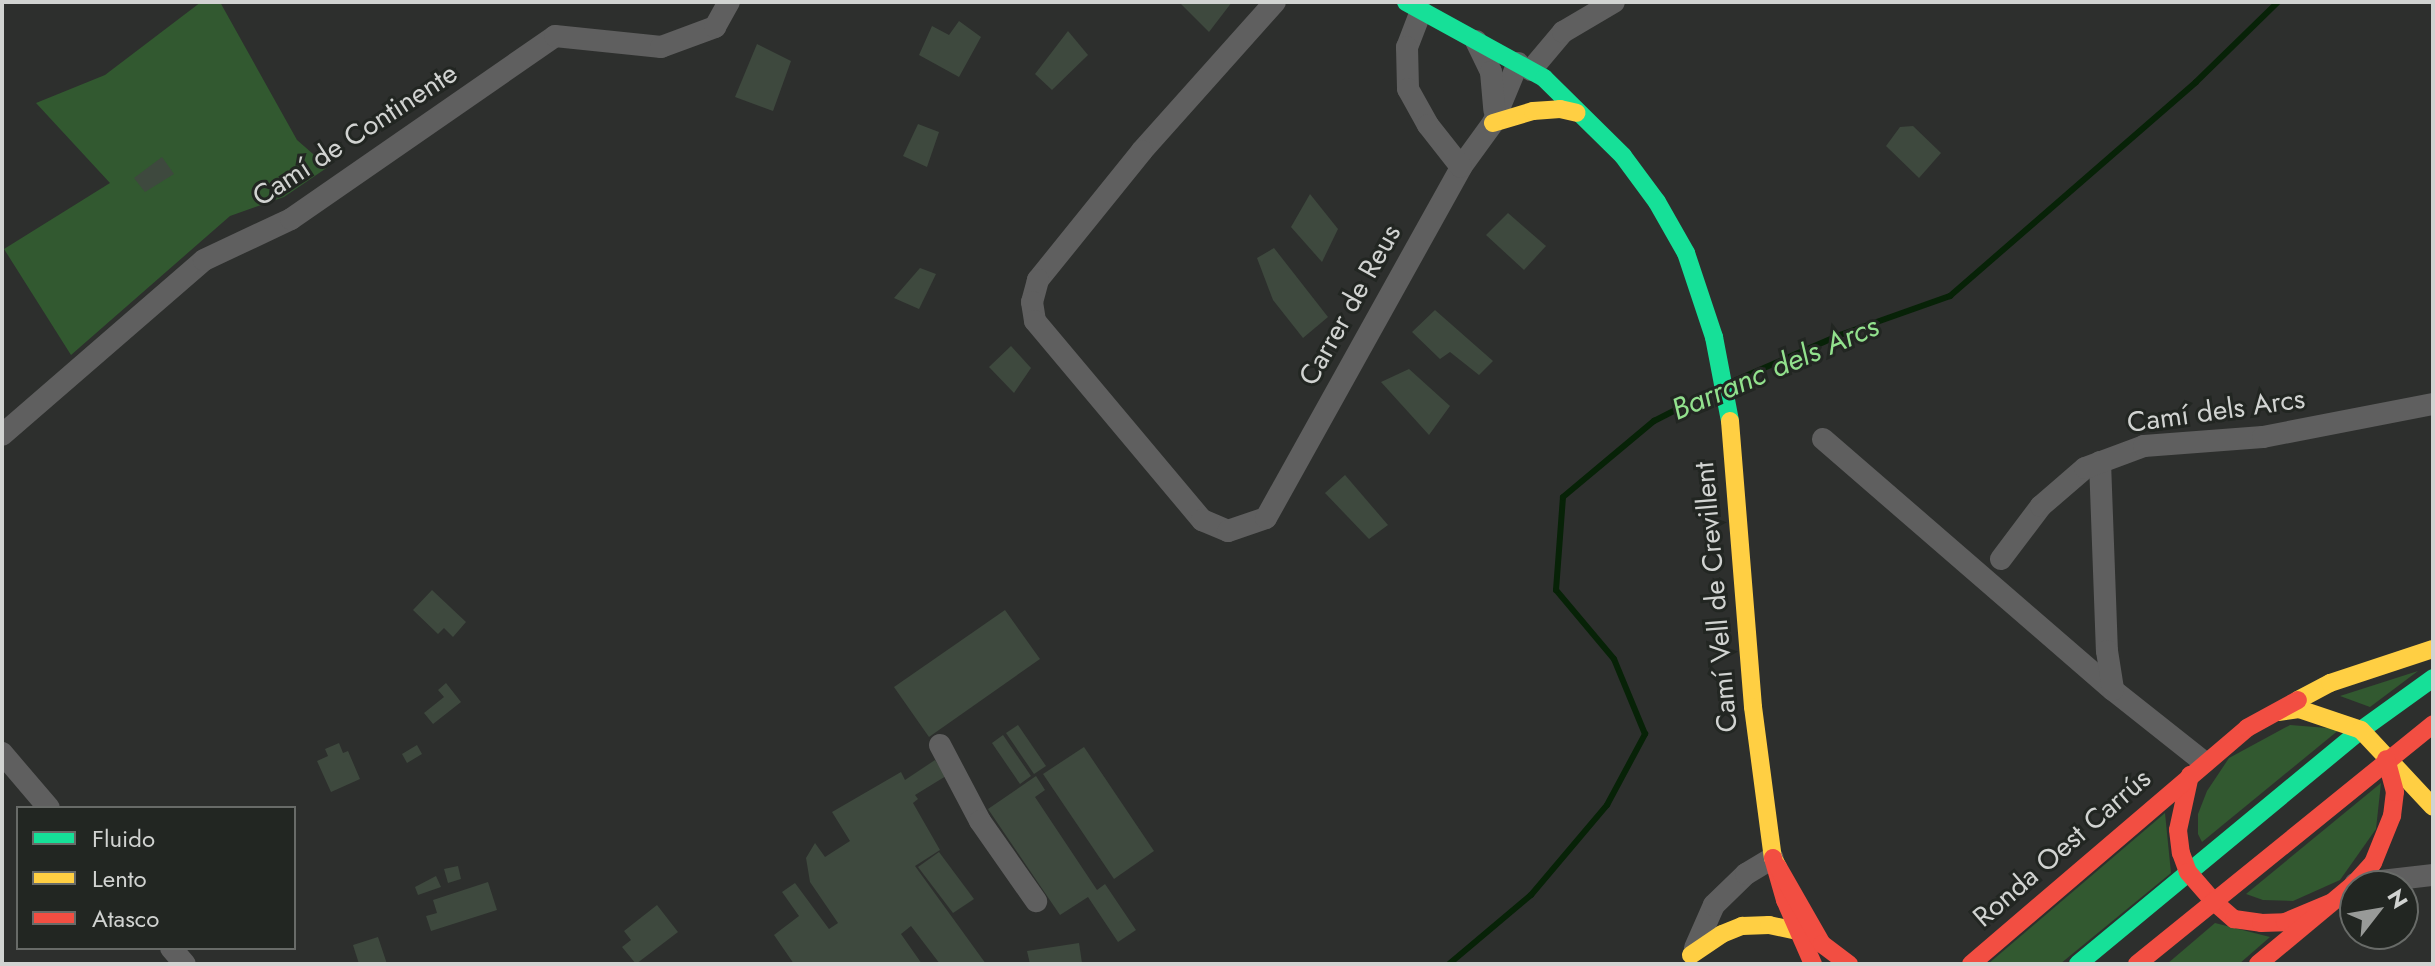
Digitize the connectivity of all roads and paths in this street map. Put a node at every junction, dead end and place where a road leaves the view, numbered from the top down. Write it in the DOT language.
graph roads {
  1 [pos="729,2"];
  2 [pos="1275,2"];
  3 [pos="1614,2"];
  4 [pos="1413,6"];
  5 [pos="1476,41"];
  6 [pos="1524,66"];
  7 [pos="1577,113"];
  8 [pos="1493,123"];
  9 [pos="1461,167"];
  10 [pos="2433,404"];
  11 [pos="2,435"];
  12 [pos="1823,439"];
  13 [pos="2100,462"];
  14 [pos="2001,559"];
  15 [pos="2433,649"];
  16 [pos="2433,678"];
  17 [pos="2113,690"];
  18 [pos="2273,713"];
  19 [pos="2433,724"];
  20 [pos="2361,730"];
  21 [pos="940,745"];
  22 [pos="2,753"];
  23 [pos="2386,759"];
  24 [pos="2197,769"];
  25 [pos="47,806"];
  26 [pos="2424,818"];
  27 [pos="1773,858"];
  28 [pos="2373,863"];
  29 [pos="2367,870"];
  30 [pos="2188,872"];
  31 [pos="2339,896"];
  32 [pos="1036,901"];
  33 [pos="2213,901"];
  34 [pos="2330,903"];
  35 [pos="1797,931"];
  36 [pos="1687,960"];
  37 [pos="1813,964"];
  38 [pos="1849,964"];
  39 [pos="1971,964"];
  40 [pos="2078,964"];
  41 [pos="2137,964"];
  42 [pos="2258,964"];
  1 -- 11 [label="street, Camí de Continente"];
  2 -- 9 [label="street, Carrer de Reus"];
  3 -- 6 [label="street, Carrer de Reus"];
  4 -- 5 [label="main road, Camí Vell de Crevillent"];
  4 -- 9 [label="street"];
  5 -- 6 [label="main road, Camí Vell de Crevillent"];
  5 -- 8 [label="street"];
  6 -- 7 [label="main road, Camí Vell de Crevillent"];
  6 -- 8 [label="street, Carrer de Reus"];
  7 -- 8 [label="main road"];
  7 -- 27 [label="main road, Camí Vell de Crevillent"];
  8 -- 9 [label="street, Carrer de Reus"];
  10 -- 13 [label="street, Camí dels Arcs"];
  12 -- 17 [label="street"];
  13 -- 14 [label="street, Camí dels Arcs"];
  13 -- 17 [label="street"];
  15 -- 18 [label="main road, Ronda Oest Carrús"];
  16 -- 20 [label="main road"];
  17 -- 24 [label="street"];
  18 -- 20 [label="main road, Ronda Oest Carrús"];
  18 -- 24 [label="main road, Ronda Oest Carrús"];
  19 -- 23 [label="main road"];
  20 -- 23 [label="main road, Ronda Oest Carrús"];
  20 -- 30 [label="main road"];
  21 -- 32 [label="street"];
  22 -- 25 [label="street"];
  23 -- 26 [label="main road"];
  23 -- 28 [label="main road, Ronda Oest Carrús"];
  23 -- 33 [label="main road"];
  24 -- 30 [label="main road, Ronda Oest Carrús"];
  24 -- 39 [label="main road, Ronda Oest Carrús"];
  26 -- 28 [label="main road, Ronda Oest Carrús"];
  27 -- 35 [label="main road"];
  27 -- 36 [label="street"];
  27 -- 38 [label="main road, Camí Vell de Crevillent"];
  28 -- 29 [label="main road, Ronda Oest Carrús"];
  30 -- 33 [label="main road, Ronda Oest Carrús"];
  30 -- 40 [label="main road"];
  31 -- 34 [label="main road, Ronda Oest Carrús"];
  33 -- 34 [label="main road, Ronda Oest Carrús"];
  33 -- 41 [label="main road"];
  34 -- 42 [label="main road, Ronda Oest Carrús"];
  35 -- 36 [label="main road"];
  35 -- 37 [label="main road"];
}
